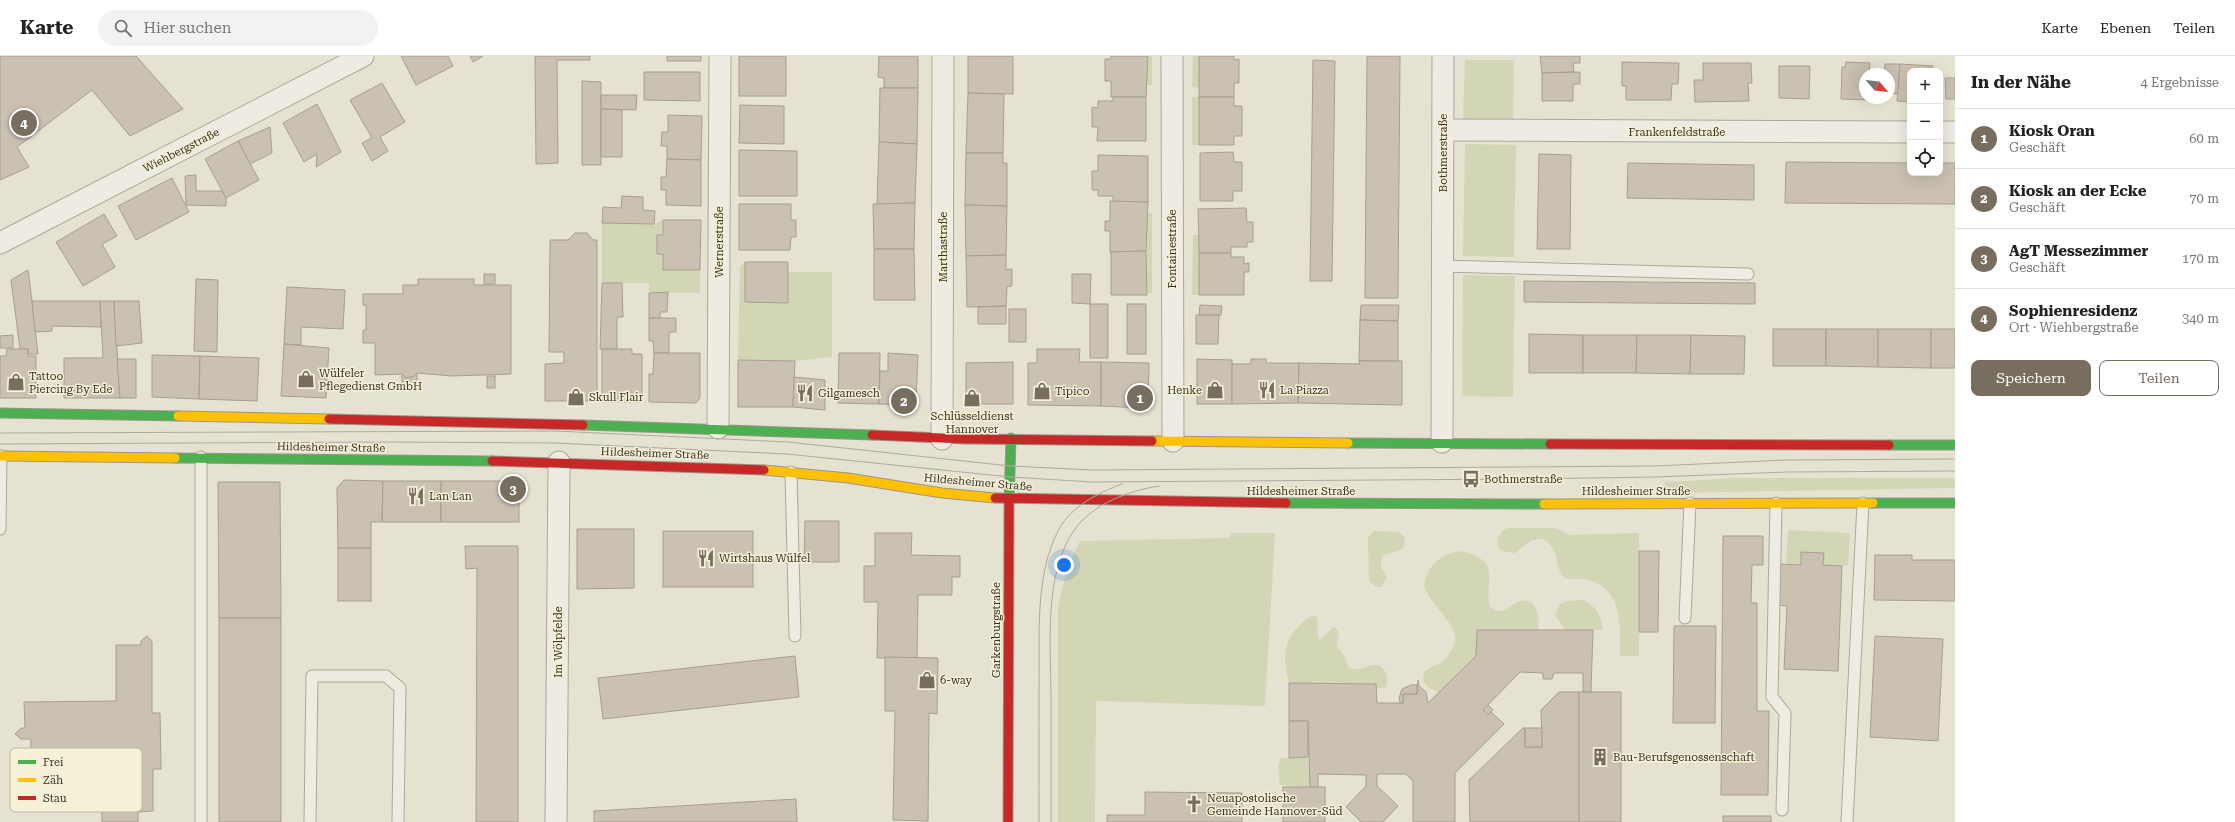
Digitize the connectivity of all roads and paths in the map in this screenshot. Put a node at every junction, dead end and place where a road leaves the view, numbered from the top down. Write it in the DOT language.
graph roads {
  1 [pos="363,56"];
  2 [pos="720,56"];
  3 [pos="943,56"];
  4 [pos="1172,56"];
  5 [pos="1443,56"];
  6 [pos="1443,130"];
  7 [pos="1907,132"];
  8 [pos="1943,132"];
  9 [pos="1955,132"];
  10 [pos="0,244"];
  11 [pos="1442,266"];
  12 [pos="1748,274"];
  13 [pos="0,413"];
  14 [pos="718,428"];
  15 [pos="942,438"];
  16 [pos="1011,438"];
  17 [pos="1173,441"];
  18 [pos="1442,442"];
  19 [pos="1955,445"];
  20 [pos="0,456"];
  21 [pos="201,457"];
  22 [pos="559,462"];
  23 [pos="792,472"];
  24 [pos="1009,499"];
  25 [pos="1690,503"];
  26 [pos="1776,503"];
  27 [pos="1863,503"];
  28 [pos="1955,503"];
  29 [pos="0,529"];
  30 [pos="1685,618"];
  31 [pos="795,636"];
  32 [pos="1782,810"];
  33 [pos="201,822"];
  34 [pos="310,822"];
  35 [pos="398,822"];
  36 [pos="556,822"];
  37 [pos="1008,822"];
  38 [pos="1847,822"];
  1 -- 10 [label="street, Wiehbergstraße"];
  2 -- 14 [label="street, Wernerstraße"];
  3 -- 15 [label="street, Marthastraße"];
  4 -- 17 [label="street, Fontainestraße"];
  5 -- 6 [label="street, Bothmerstraße"];
  6 -- 7 [label="street, Frankenfeldstraße"];
  6 -- 11 [label="street, Bothmerstraße"];
  8 -- 9 [label="street"];
  11 -- 12 [label="lane"];
  11 -- 18 [label="street, Bothmerstraße"];
  13 -- 14 [label="main road"];
  14 -- 15 [label="main road"];
  15 -- 16 [label="main road"];
  16 -- 17 [label="main road"];
  16 -- 24 [label="main road, Garkenburgstraße"];
  17 -- 18 [label="main road"];
  18 -- 19 [label="main road"];
  20 -- 21 [label="main road, Hildesheimer Straße"];
  20 -- 29 [label="lane"];
  21 -- 22 [label="main road, Hildesheimer Straße"];
  21 -- 33 [label="lane"];
  22 -- 23 [label="main road, Hildesheimer Straße"];
  22 -- 36 [label="street, Im Wölpfelde"];
  23 -- 24 [label="main road, Hildesheimer Straße"];
  23 -- 31 [label="lane"];
  24 -- 25 [label="main road, Hildesheimer Straße"];
  24 -- 37 [label="main road, Garkenburgstraße"];
  25 -- 26 [label="main road, Hildesheimer Straße"];
  25 -- 30 [label="lane"];
  26 -- 27 [label="main road, Hildesheimer Straße"];
  26 -- 32 [label="lane"];
  27 -- 28 [label="main road, Hildesheimer Straße"];
  27 -- 38 [label="lane"];
  34 -- 35 [label="lane"];
}
